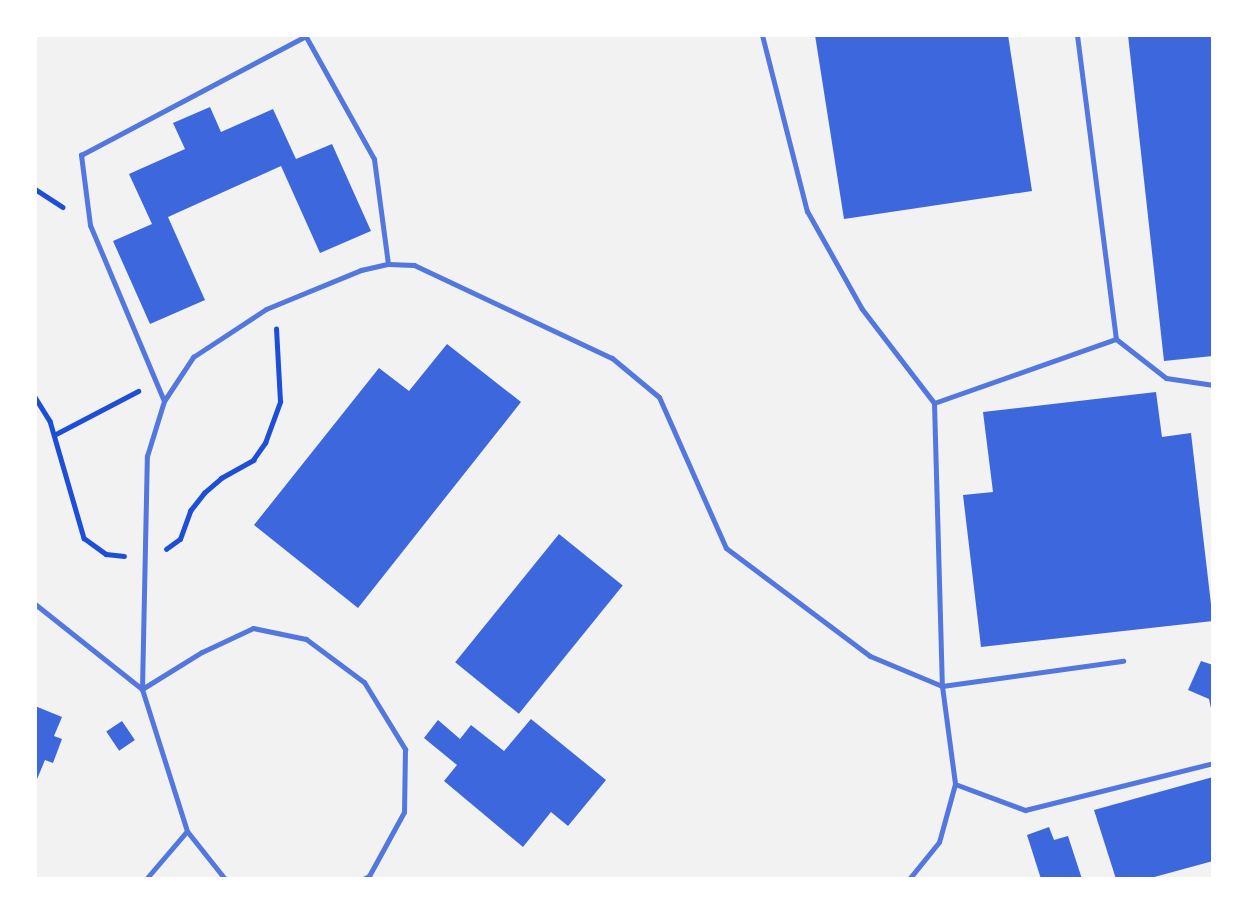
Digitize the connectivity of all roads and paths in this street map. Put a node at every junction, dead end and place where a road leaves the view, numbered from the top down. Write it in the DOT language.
graph roads {
  1 [pos="305,35"];
  2 [pos="762,35"];
  3 [pos="1077,35"];
  4 [pos="388,264"];
  5 [pos="272,306"];
  6 [pos="1116,339"];
  7 [pos="154,383"];
  8 [pos="1213,385"];
  9 [pos="35,397"];
  10 [pos="164,401"];
  11 [pos="934,403"];
  12 [pos="54,435"];
  13 [pos="146,551"];
  14 [pos="35,604"];
  15 [pos="1123,661"];
  16 [pos="942,686"];
  17 [pos="142,689"];
  18 [pos="1213,763"];
  19 [pos="955,784"];
  20 [pos="187,831"];
  21 [pos="146,879"];
  22 [pos="225,879"];
  23 [pos="363,879"];
  24 [pos="909,879"];
  1 -- 4 [label="lane"];
  1 -- 7 [label="lane"];
  2 -- 11 [label="lane"];
  3 -- 6 [label="lane"];
  4 -- 5 [label="lane"];
  4 -- 16 [label="lane"];
  5 -- 10 [label="lane"];
  5 -- 13 [label="path"];
  6 -- 8 [label="lane"];
  6 -- 11 [label="lane"];
  7 -- 10 [label="lane"];
  7 -- 12 [label="path"];
  9 -- 12 [label="path"];
  10 -- 13 [label="lane"];
  11 -- 16 [label="lane"];
  12 -- 13 [label="path"];
  13 -- 17 [label="lane"];
  14 -- 17 [label="lane"];
  15 -- 16 [label="lane"];
  16 -- 19 [label="lane"];
  17 -- 20 [label="lane"];
  17 -- 23 [label="lane"];
  18 -- 19 [label="lane"];
  19 -- 24 [label="lane"];
  20 -- 21 [label="lane"];
  20 -- 22 [label="lane"];
}
